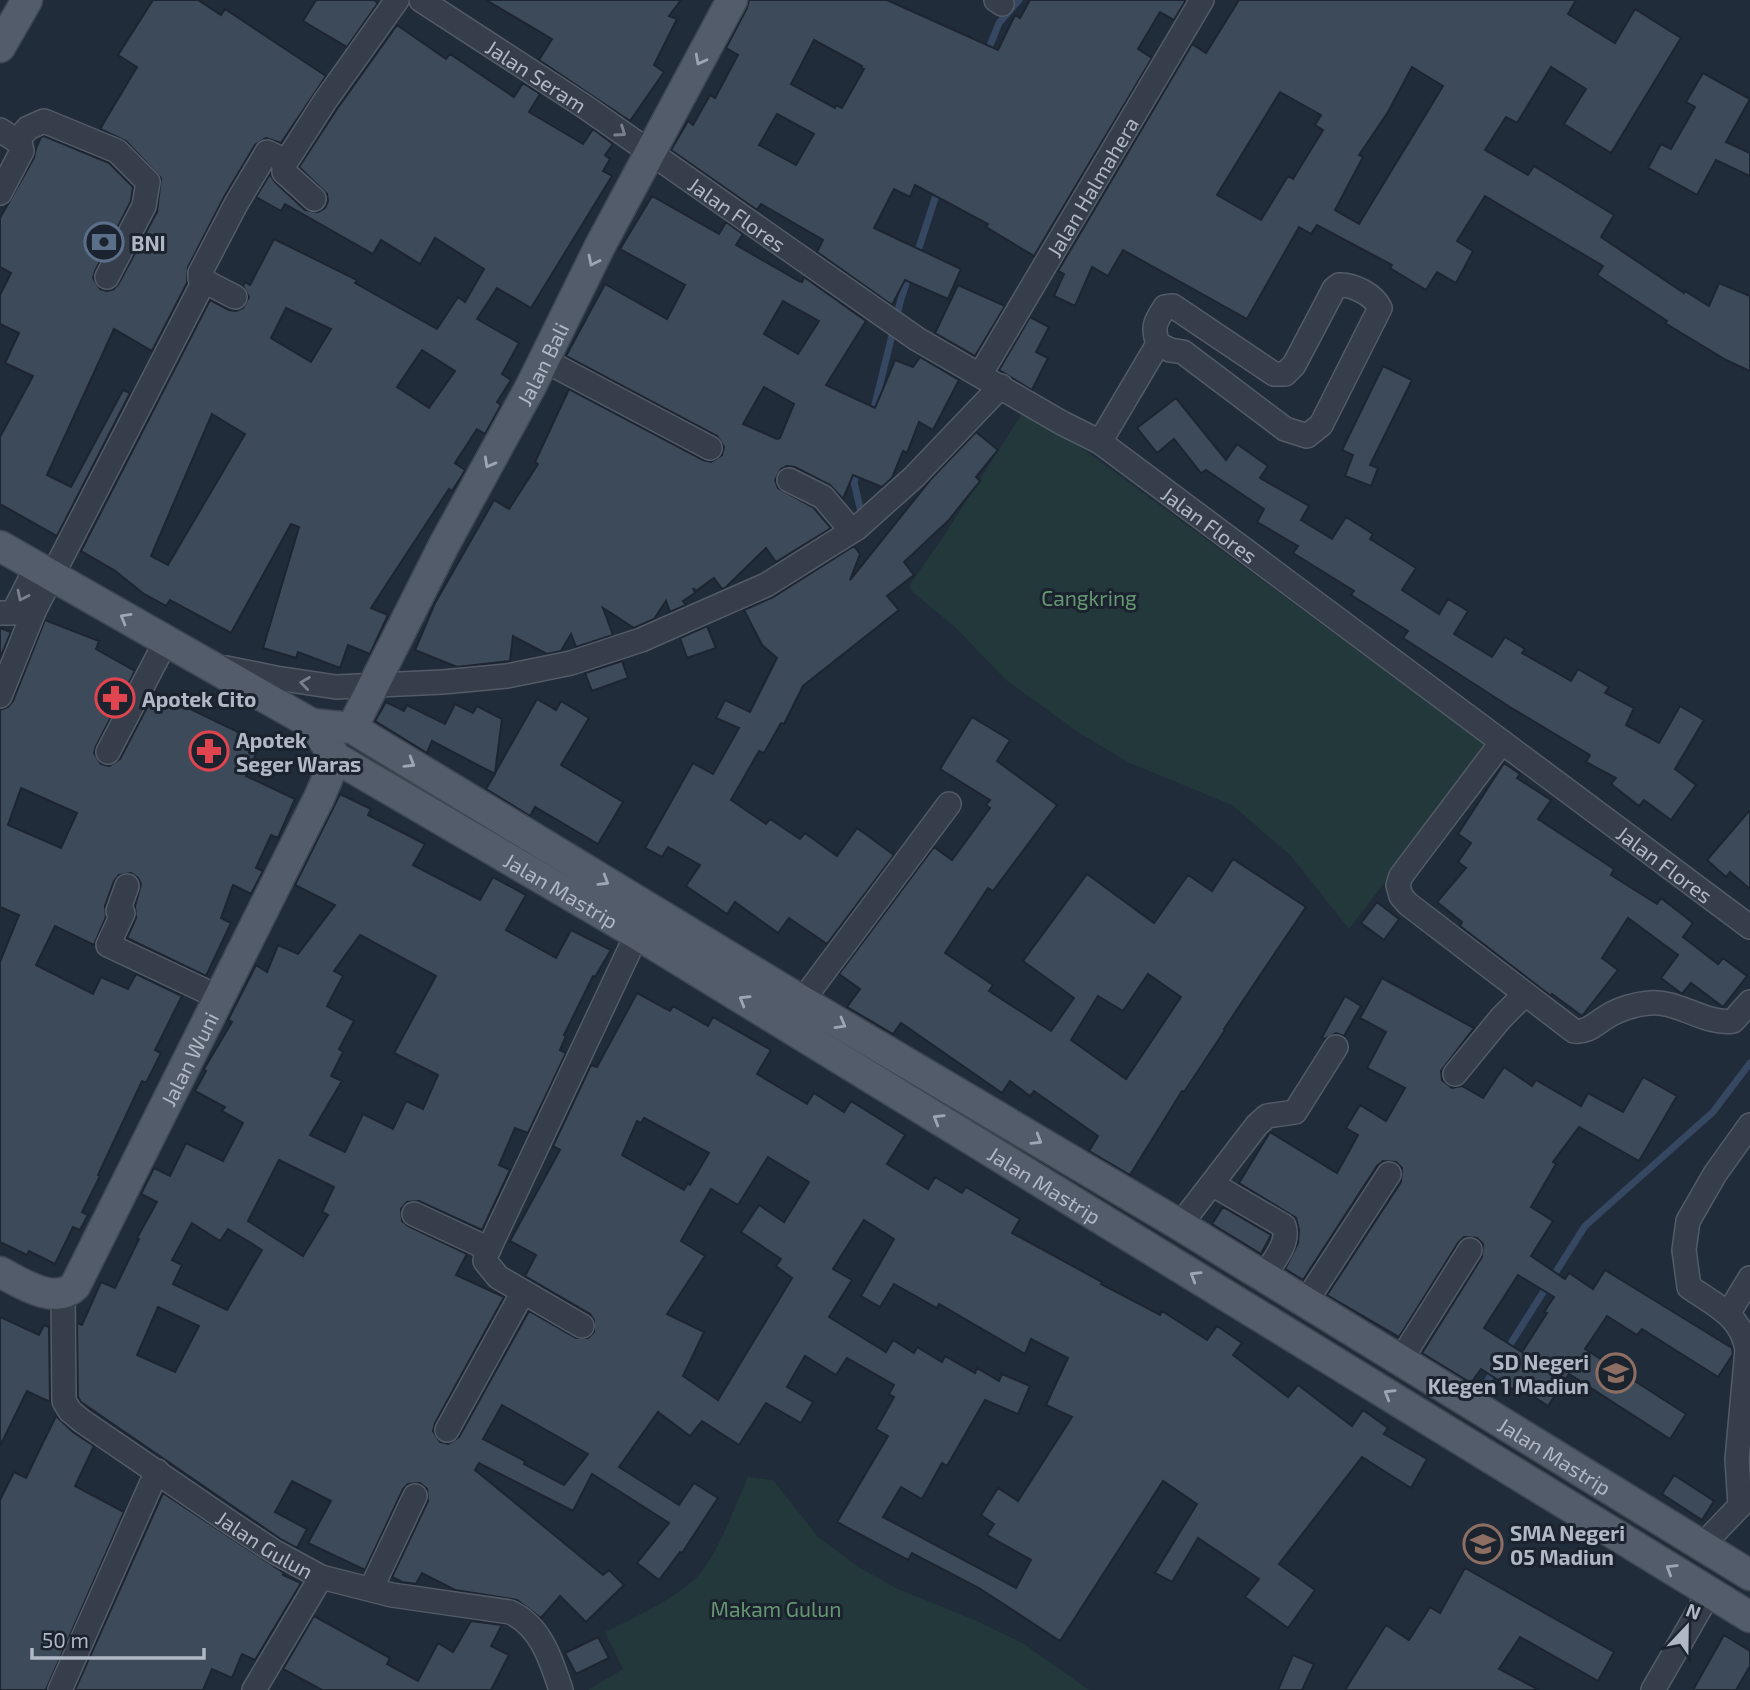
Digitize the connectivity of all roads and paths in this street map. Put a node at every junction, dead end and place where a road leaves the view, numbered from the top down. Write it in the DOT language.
graph roads {
  1 [pos="27,0"];
  2 [pos="397,0"];
  3 [pos="421,0"];
  4 [pos="732,0"];
  5 [pos="1202,0"];
  6 [pos="0,47"];
  7 [pos="9,135"];
  8 [pos="651,153"];
  9 [pos="286,161"];
  10 [pos="0,193"];
  11 [pos="314,199"];
  12 [pos="107,277"];
  13 [pos="204,281"];
  14 [pos="235,297"];
  15 [pos="1158,344"];
  16 [pos="544,360"];
  17 [pos="980,375"];
  18 [pos="1001,386"];
  19 [pos="1100,442"];
  20 [pos="710,447"];
  21 [pos="789,480"];
  22 [pos="855,530"];
  23 [pos="0,546"];
  24 [pos="44,571"];
  25 [pos="0,613"];
  26 [pos="166,641"];
  27 [pos="205,663"];
  28 [pos="373,685"];
  29 [pos="0,696"];
  30 [pos="312,724"];
  31 [pos="352,728"];
  32 [pos="1502,742"];
  33 [pos="108,752"];
  34 [pos="336,758"];
  35 [pos="949,804"];
  36 [pos="127,886"];
  37 [pos="1750,927"];
  38 [pos="636,934"];
  39 [pos="1525,994"];
  40 [pos="218,997"];
  41 [pos="802,1001"];
  42 [pos="1750,1002"];
  43 [pos="1336,1047"];
  44 [pos="922,1071"];
  45 [pos="1455,1074"];
  46 [pos="906,1099"];
  47 [pos="1750,1125"];
  48 [pos="1389,1174"];
  49 [pos="1212,1184"];
  50 [pos="414,1214"];
  51 [pos="1180,1225"];
  52 [pos="489,1249"];
  53 [pos="1470,1250"];
  54 [pos="0,1272"];
  55 [pos="1263,1277"];
  56 [pos="1750,1278"];
  57 [pos="523,1292"];
  58 [pos="63,1294"];
  59 [pos="1305,1303"];
  60 [pos="1728,1314"];
  61 [pos="582,1326"];
  62 [pos="1400,1361"];
  63 [pos="447,1430"];
  64 [pos="157,1471"];
  65 [pos="415,1496"];
  66 [pos="1745,1513"];
  67 [pos="1706,1548"];
  68 [pos="1750,1576"];
  69 [pos="321,1577"];
  70 [pos="371,1589"];
  71 [pos="1709,1593"];
  72 [pos="1750,1617"];
  73 [pos="60,1690"];
  74 [pos="254,1690"];
  75 [pos="561,1690"];
  76 [pos="1653,1690"];
  1 -- 6 [label="main road"];
  2 -- 9 [label="street"];
  3 -- 8 [label="street, Jalan Seram, one-way"];
  4 -- 8 [label="main road, Jalan Bali, one-way"];
  5 -- 17 [label="street, Jalan Halmahera"];
  7 -- 10 [label="street"];
  7 -- 12 [label="street"];
  8 -- 16 [label="main road, Jalan Bali, one-way"];
  8 -- 17 [label="street, Jalan Flores"];
  9 -- 11 [label="street"];
  9 -- 13 [label="street"];
  13 -- 14 [label="street"];
  13 -- 24 [label="street"];
  15 -- 15 [label="street"];
  15 -- 19 [label="street"];
  16 -- 20 [label="street"];
  16 -- 28 [label="main road, Jalan Bali, one-way"];
  17 -- 18 [label="street, Jalan Flores"];
  18 -- 19 [label="street, Jalan Flores"];
  18 -- 22 [label="street"];
  19 -- 32 [label="street, Jalan Flores"];
  21 -- 22 [label="street"];
  22 -- 28 [label="street"];
  23 -- 24 [label="main road"];
  24 -- 25 [label="street, one-way"];
  26 -- 24 [label="main road, one-way"];
  24 -- 29 [label="street"];
  26 -- 27 [label="main road"];
  26 -- 33 [label="street"];
  28 -- 27 [label="street, one-way"];
  27 -- 30 [label="main road"];
  28 -- 31 [label="main road, Jalan Bali"];
  30 -- 31 [label="main road"];
  30 -- 34 [label="main road"];
  31 -- 41 [label="main road, Jalan Mastrip, one-way"];
  32 -- 37 [label="street, Jalan Flores"];
  32 -- 39 [label="street"];
  34 -- 38 [label="main road, Jalan Mastrip"];
  34 -- 40 [label="main road, Jalan Wuni"];
  35 -- 41 [label="street"];
  36 -- 40 [label="street"];
  46 -- 38 [label="main road, Jalan Mastrip, one-way"];
  38 -- 52 [label="street"];
  39 -- 42 [label="street"];
  39 -- 45 [label="street"];
  40 -- 58 [label="main road, Jalan Wuni"];
  41 -- 44 [label="main road, Jalan Mastrip, one-way"];
  43 -- 49 [label="street"];
  44 -- 46 [label="main road"];
  44 -- 51 [label="main road, Jalan Mastrip, one-way"];
  71 -- 46 [label="main road, Jalan Mastrip, one-way"];
  47 -- 60 [label="street"];
  48 -- 59 [label="street"];
  49 -- 51 [label="street"];
  49 -- 55 [label="street"];
  50 -- 52 [label="street"];
  51 -- 55 [label="main road, Jalan Mastrip"];
  52 -- 57 [label="street"];
  53 -- 62 [label="street"];
  54 -- 58 [label="main road"];
  55 -- 59 [label="main road, Jalan Mastrip"];
  56 -- 60 [label="street"];
  57 -- 61 [label="street"];
  57 -- 63 [label="street"];
  58 -- 64 [label="street, Jalan Gulun"];
  59 -- 62 [label="main road, Jalan Mastrip"];
  60 -- 66 [label="street"];
  62 -- 67 [label="main road, Jalan Mastrip"];
  64 -- 69 [label="street, Jalan Gulun"];
  64 -- 73 [label="street"];
  65 -- 70 [label="street"];
  66 -- 67 [label="street"];
  67 -- 68 [label="main road, Jalan Mastrip"];
  69 -- 70 [label="street, Jalan Gulun"];
  69 -- 74 [label="street"];
  70 -- 75 [label="street, Jalan Gulun"];
  71 -- 72 [label="main road, Jalan Mastrip"];
  71 -- 76 [label="street"];
}
